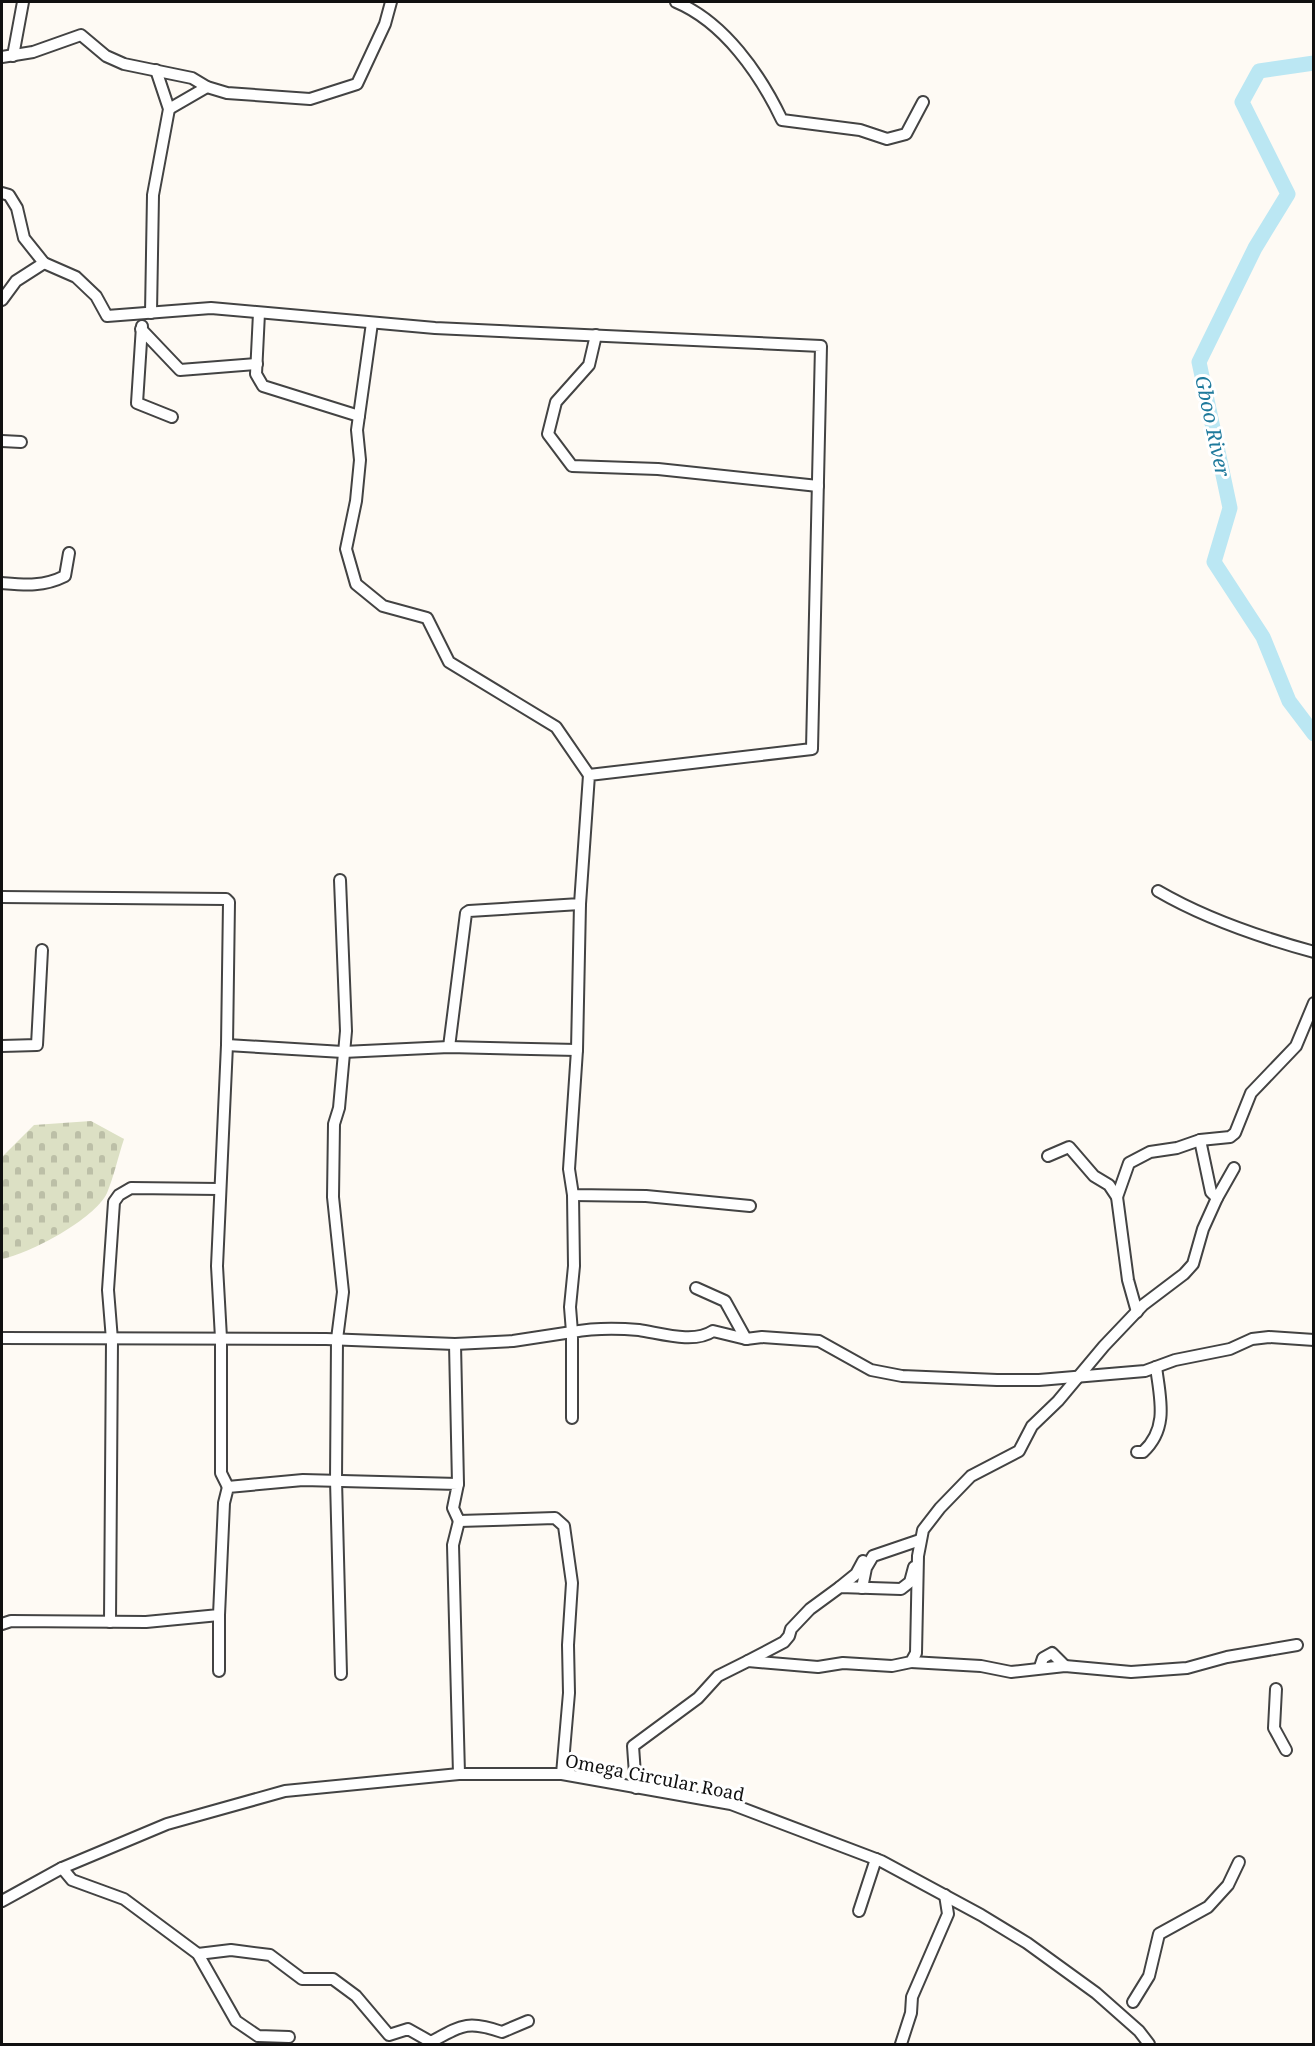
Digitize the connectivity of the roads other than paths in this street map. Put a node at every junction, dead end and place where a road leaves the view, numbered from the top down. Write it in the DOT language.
graph roads {
  1 [pos="23,2"];
  2 [pos="391,2"];
  3 [pos="676,2"];
  4 [pos="7,56"];
  5 [pos="156,70"];
  6 [pos="207,87"];
  7 [pos="923,102"];
  8 [pos="169,109"];
  9 [pos="2,193"];
  10 [pos="44,263"];
  11 [pos="2,300"];
  12 [pos="259,313"];
  13 [pos="146,314"];
  14 [pos="372,323"];
  15 [pos="141,329"];
  16 [pos="596,335"];
  17 [pos="257,364"];
  18 [pos="359,416"];
  19 [pos="172,417"];
  20 [pos="2,441"];
  21 [pos="21,442"];
  22 [pos="818,486"];
  23 [pos="69,553"];
  24 [pos="2,583"];
  25 [pos="588,775"];
  26 [pos="339,880"];
  27 [pos="1158,891"];
  28 [pos="2,897"];
  29 [pos="580,904"];
  30 [pos="42,950"];
  31 [pos="1314,952"];
  32 [pos="1314,1003"];
  33 [pos="227,1045"];
  34 [pos="2,1046"];
  35 [pos="449,1047"];
  36 [pos="577,1050"];
  37 [pos="343,1052"];
  38 [pos="1200,1140"];
  39 [pos="1048,1156"];
  40 [pos="1234,1168"];
  41 [pos="219,1189"];
  42 [pos="573,1195"];
  43 [pos="1116,1197"];
  44 [pos="1217,1198"];
  45 [pos="750,1206"];
  46 [pos="696,1288"];
  47 [pos="1137,1312"];
  48 [pos="572,1332"];
  49 [pos="2,1338"];
  50 [pos="221,1338"];
  51 [pos="337,1339"];
  52 [pos="746,1339"];
  53 [pos="1314,1340"];
  54 [pos="112,1341"];
  55 [pos="455,1344"];
  56 [pos="1156,1367"];
  57 [pos="1076,1376"];
  58 [pos="572,1418"];
  59 [pos="1137,1452"];
  60 [pos="336,1480"];
  61 [pos="458,1484"];
  62 [pos="228,1487"];
  63 [pos="459,1521"];
  64 [pos="921,1540"];
  65 [pos="873,1556"];
  66 [pos="918,1556"];
  67 [pos="840,1587"];
  68 [pos="862,1588"];
  69 [pos="219,1615"];
  70 [pos="110,1622"];
  71 [pos="2,1624"];
  72 [pos="1297,1645"];
  73 [pos="748,1661"];
  74 [pos="910,1662"];
  75 [pos="219,1671"];
  76 [pos="341,1674"];
  77 [pos="1276,1689"];
  78 [pos="1286,1750"];
  79 [pos="459,1774"];
  80 [pos="562,1774"];
  81 [pos="636,1788"];
  82 [pos="876,1859"];
  83 [pos="1239,1862"];
  84 [pos="62,1868"];
  85 [pos="945,1895"];
  86 [pos="2,1901"];
  87 [pos="859,1911"];
  88 [pos="198,1954"];
  89 [pos="1133,2002"];
  90 [pos="528,2021"];
  91 [pos="288,2037"];
  92 [pos="901,2044"];
  93 [pos="1149,2044"];
  1 -- 4 [label="street"];
  2 -- 6 [label="street"];
  3 -- 7 [label="street"];
  4 -- 5 [label="street"];
  5 -- 6 [label="street"];
  5 -- 8 [label="street"];
  6 -- 8 [label="street"];
  8 -- 13 [label="street"];
  9 -- 10 [label="street"];
  10 -- 11 [label="street"];
  10 -- 13 [label="street"];
  12 -- 13 [label="street"];
  12 -- 14 [label="street"];
  12 -- 17 [label="street"];
  13 -- 15 [label="street"];
  14 -- 16 [label="street"];
  14 -- 18 [label="street"];
  15 -- 17 [label="street"];
  15 -- 19 [label="street"];
  16 -- 22 [label="street"];
  16 -- 22 [label="street"];
  17 -- 18 [label="street"];
  18 -- 25 [label="street"];
  20 -- 21 [label="street"];
  22 -- 25 [label="street"];
  23 -- 24 [label="street"];
  25 -- 29 [label="street"];
  26 -- 37 [label="street"];
  27 -- 31 [label="street"];
  28 -- 33 [label="street"];
  29 -- 35 [label="street"];
  29 -- 36 [label="street"];
  30 -- 34 [label="street"];
  32 -- 38 [label="street"];
  33 -- 37 [label="street"];
  33 -- 41 [label="street"];
  35 -- 36 [label="street"];
  35 -- 37 [label="street"];
  36 -- 42 [label="street"];
  37 -- 51 [label="street"];
  38 -- 43 [label="street"];
  38 -- 44 [label="street"];
  39 -- 43 [label="street"];
  40 -- 44 [label="street"];
  41 -- 50 [label="street"];
  41 -- 54 [label="street"];
  42 -- 45 [label="street"];
  42 -- 48 [label="street"];
  43 -- 47 [label="street"];
  44 -- 47 [label="street"];
  46 -- 52 [label="street"];
  47 -- 57 [label="street"];
  48 -- 52 [label="street"];
  48 -- 55 [label="street"];
  48 -- 58 [label="street"];
  49 -- 54 [label="street"];
  50 -- 51 [label="street"];
  50 -- 54 [label="street"];
  50 -- 62 [label="street"];
  51 -- 55 [label="street"];
  51 -- 60 [label="street"];
  52 -- 57 [label="street"];
  53 -- 56 [label="street"];
  54 -- 70 [label="street"];
  55 -- 61 [label="street"];
  56 -- 57 [label="street"];
  56 -- 59 [label="street"];
  57 -- 64 [label="street"];
  60 -- 61 [label="street"];
  60 -- 62 [label="street"];
  60 -- 76 [label="street"];
  61 -- 63 [label="street"];
  62 -- 69 [label="street"];
  63 -- 79 [label="street"];
  63 -- 80 [label="street"];
  64 -- 65 [label="street"];
  64 -- 66 [label="street"];
  65 -- 67 [label="street"];
  65 -- 68 [label="street"];
  66 -- 68 [label="street"];
  66 -- 74 [label="street"];
  67 -- 68 [label="street"];
  67 -- 73 [label="street"];
  69 -- 70 [label="street"];
  69 -- 75 [label="street"];
  70 -- 71 [label="street"];
  72 -- 74 [label="street"];
  73 -- 74 [label="street"];
  73 -- 81 [label="street"];
  77 -- 78 [label="street"];
  79 -- 80 [label="street, Omega Circular Road"];
  79 -- 84 [label="street, Omega Circular Road"];
  80 -- 81 [label="street, Omega Circular Road"];
  81 -- 82 [label="street, Omega Circular Road"];
  82 -- 85 [label="street, Omega Circular Road"];
  82 -- 87 [label="street"];
  83 -- 89 [label="street"];
  84 -- 86 [label="street, Omega Circular Road"];
  84 -- 88 [label="street"];
  85 -- 92 [label="street"];
  85 -- 93 [label="street, Omega Circular Road"];
  88 -- 90 [label="street"];
  88 -- 91 [label="street"];
}
